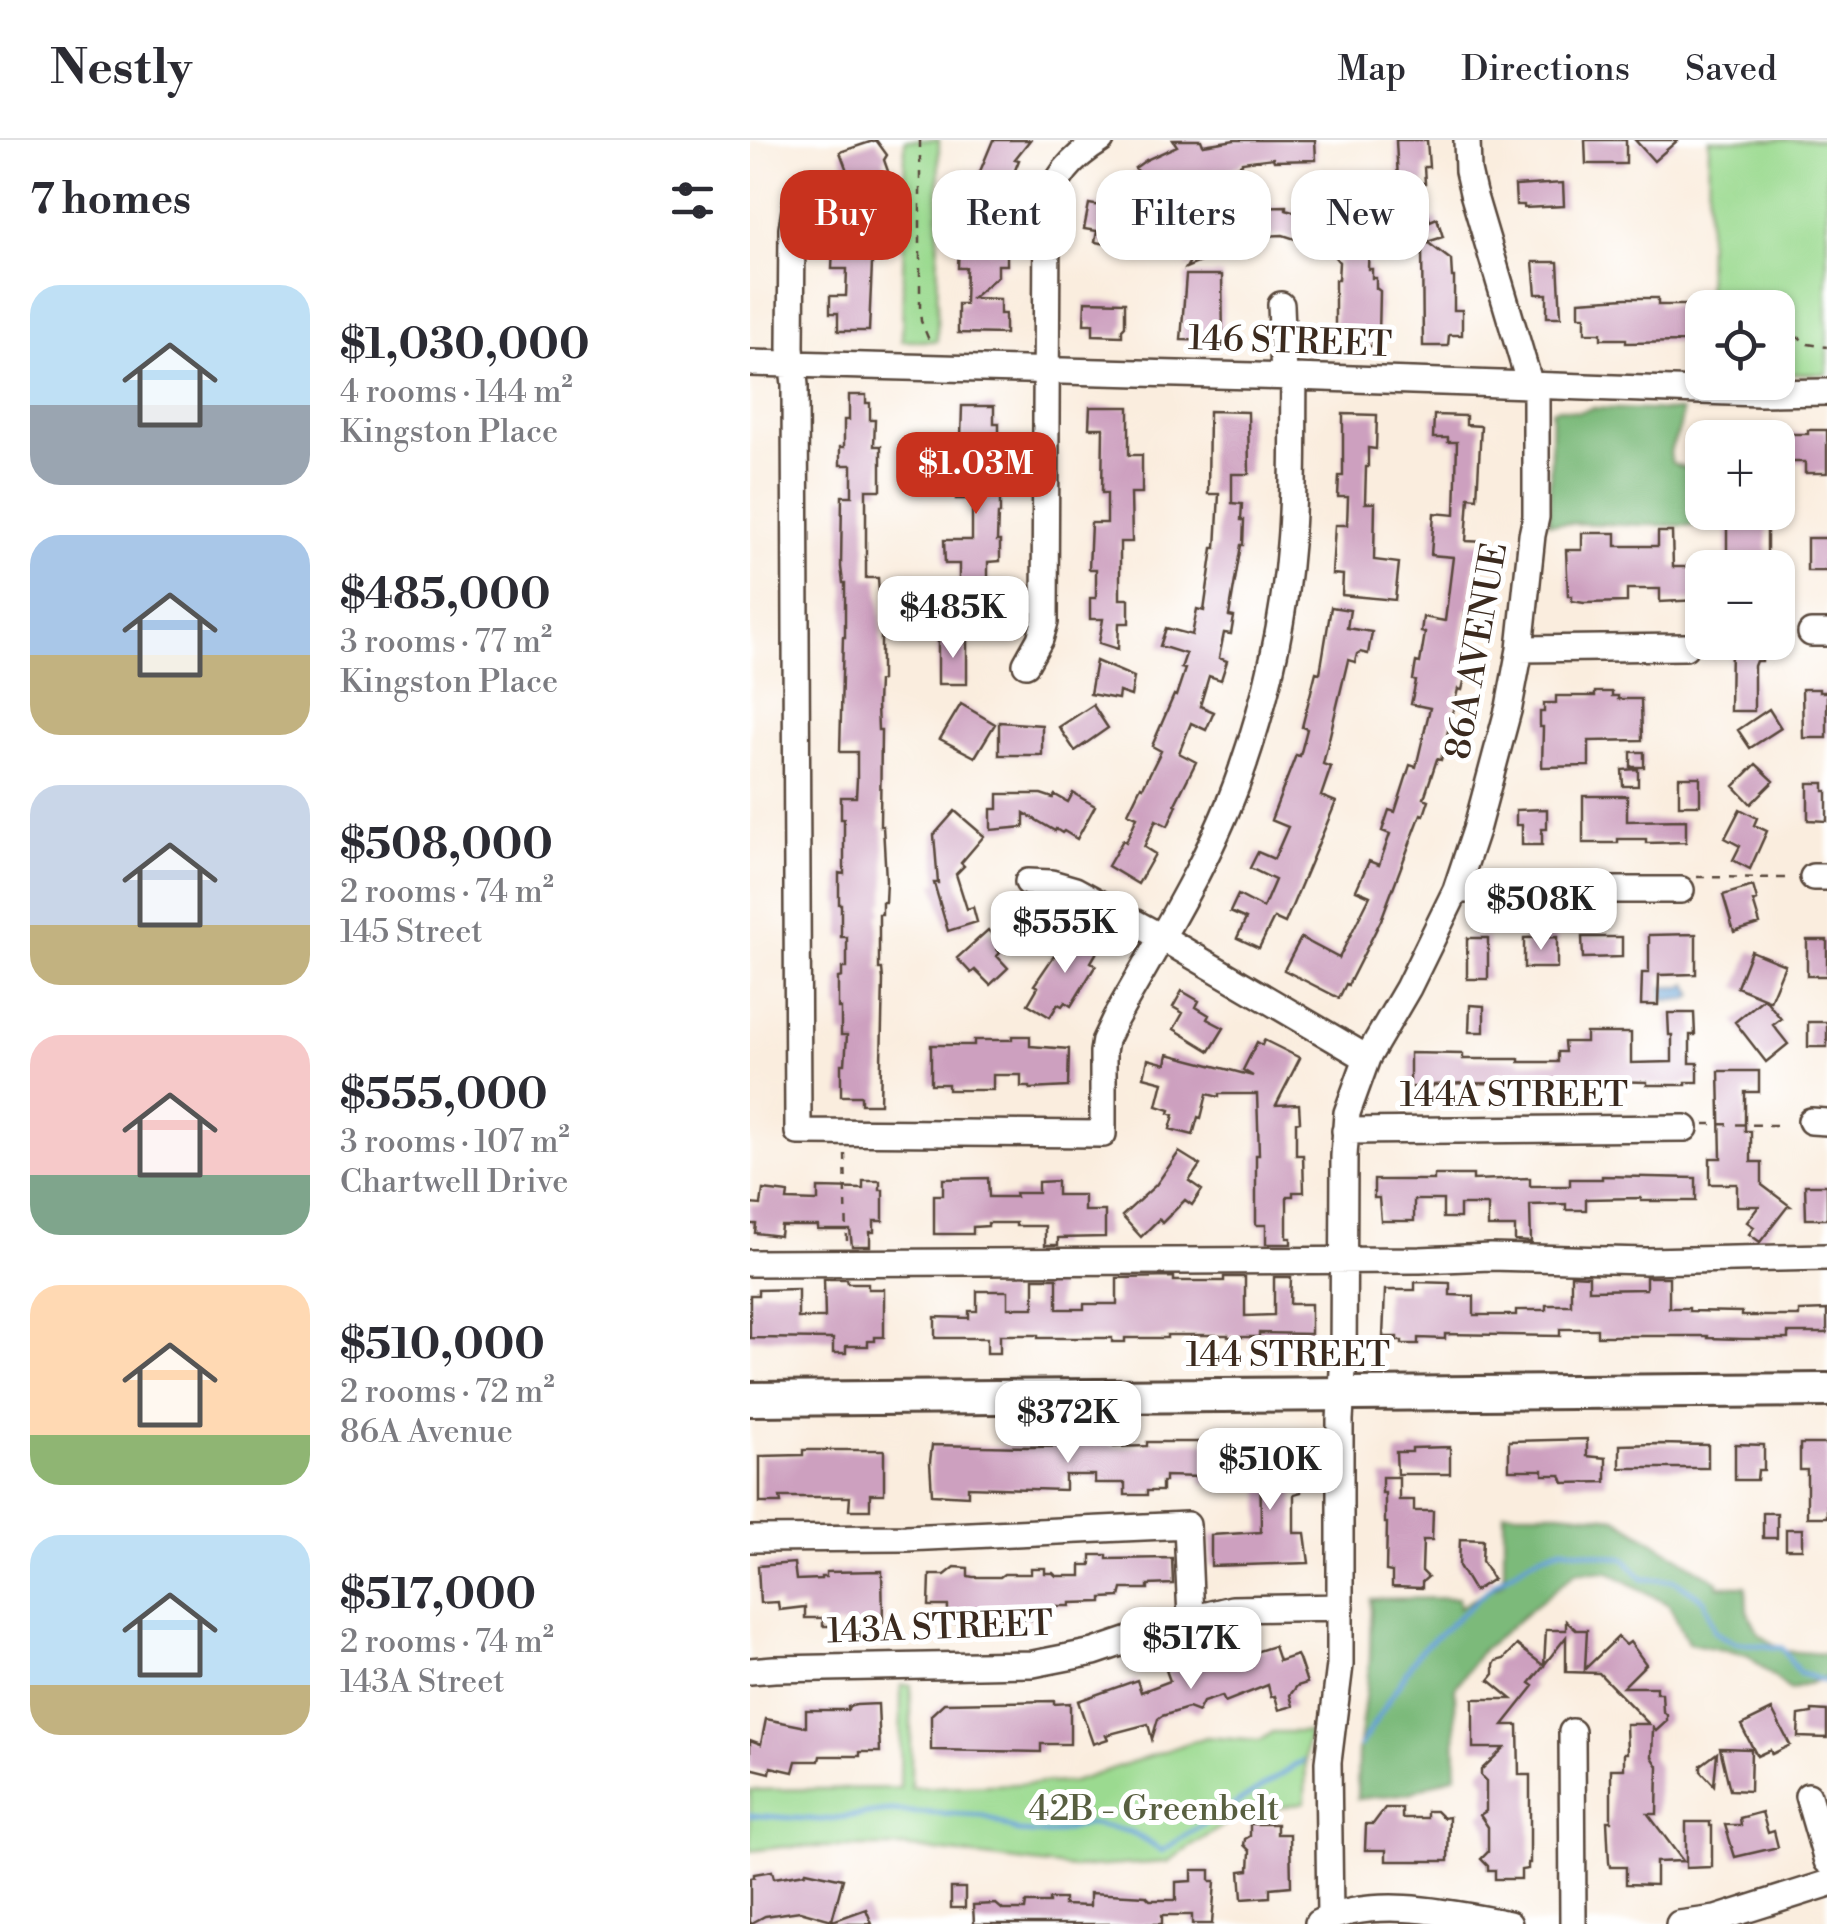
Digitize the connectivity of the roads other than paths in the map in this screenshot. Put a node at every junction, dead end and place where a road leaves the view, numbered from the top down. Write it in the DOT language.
graph roads {
  1 [pos="1101,140"];
  2 [pos="1466,140"];
  3 [pos="792,260"];
  4 [pos="1281,304"];
  5 [pos="750,363"];
  6 [pos="793,364"];
  7 [pos="1046,370"];
  8 [pos="1289,377"];
  9 [pos="1533,384"];
  10 [pos="1827,392"];
  11 [pos="1684,647"];
  12 [pos="1520,649"];
  13 [pos="1026,664"];
  14 [pos="1028,882"];
  15 [pos="1456,890"];
  16 [pos="1681,890"];
  17 [pos="1161,937"];
  18 [pos="1367,1058"];
  19 [pos="1691,1126"];
  20 [pos="1345,1131"];
  21 [pos="1827,1257"];
  22 [pos="1343,1260"];
  23 [pos="750,1263"];
  24 [pos="1827,1390"];
  25 [pos="1342,1395"];
  26 [pos="750,1400"];
  27 [pos="750,1539"];
  28 [pos="1340,1607"];
  29 [pos="1191,1618"];
  30 [pos="762,1670"];
  31 [pos="1572,1732"];
  32 [pos="1808,1796"];
  33 [pos="1827,1861"];
  34 [pos="1827,1884"];
  35 [pos="1323,1920"];
  36 [pos="1509,1924"];
  37 [pos="1573,1924"];
  38 [pos="1679,1924"];
  39 [pos="1689,1924"];
  1 -- 7 [label="street"];
  2 -- 9 [label="street, 86A AVENUE"];
  3 -- 6 [label="street"];
  4 -- 8 [label="street"];
  5 -- 6 [label="street, 146 STREET"];
  6 -- 7 [label="street, 146 STREET"];
  6 -- 17 [label="street"];
  7 -- 8 [label="street, 146 STREET"];
  7 -- 13 [label="street"];
  8 -- 9 [label="street, 146 STREET"];
  8 -- 17 [label="street"];
  9 -- 10 [label="street, 146 STREET"];
  9 -- 12 [label="street, 86A AVENUE"];
  11 -- 12 [label="street"];
  12 -- 15 [label="street, 86A AVENUE"];
  14 -- 17 [label="street"];
  15 -- 16 [label="street"];
  15 -- 18 [label="street, 86A AVENUE"];
  17 -- 18 [label="street"];
  18 -- 20 [label="street, 86A AVENUE"];
  19 -- 20 [label="street, 144A STREET"];
  20 -- 22 [label="street, 86A AVENUE"];
  21 -- 22 [label="street"];
  22 -- 23 [label="street"];
  22 -- 25 [label="street, 86A AVENUE"];
  24 -- 25 [label="main road, 144 STREET"];
  25 -- 26 [label="main road, 144 STREET"];
  25 -- 28 [label="street, 86A AVENUE"];
  27 -- 29 [label="street"];
  28 -- 29 [label="street, 143A STREET"];
  28 -- 35 [label="street, 86A AVENUE"];
  29 -- 30 [label="street, 143A STREET"];
  31 -- 37 [label="street"];
  32 -- 33 [label="street"];
  34 -- 39 [label="street"];
  35 -- 36 [label="street"];
  38 -- 39 [label="street"];
}
